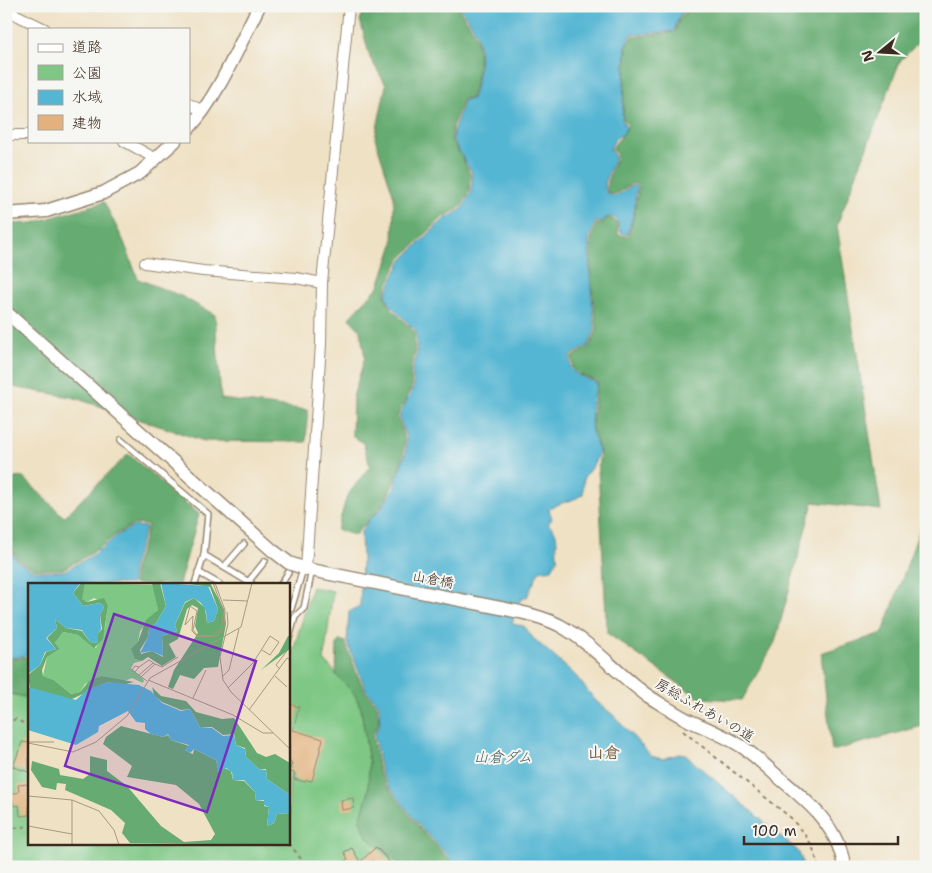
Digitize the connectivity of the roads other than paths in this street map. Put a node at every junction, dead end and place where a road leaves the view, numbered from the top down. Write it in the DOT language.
graph roads {
  1 [pos="259,6"];
  2 [pos="349,6"];
  3 [pos="6,10"];
  4 [pos="43,28"];
  5 [pos="190,105"];
  6 [pos="203,112"];
  7 [pos="190,127"];
  8 [pos="6,135"];
  9 [pos="28,135"];
  10 [pos="126,142"];
  11 [pos="174,142"];
  12 [pos="156,159"];
  13 [pos="6,214"];
  14 [pos="145,263"];
  15 [pos="322,283"];
  16 [pos="6,312"];
  17 [pos="121,440"];
  18 [pos="244,544"];
  19 [pos="204,555"];
  20 [pos="265,562"];
  21 [pos="224,567"];
  22 [pos="307,569"];
  23 [pos="198,572"];
  24 [pos="288,574"];
  25 [pos="195,583"];
  26 [pos="216,583"];
  27 [pos="250,583"];
  28 [pos="282,583"];
  29 [pos="290,608"];
  30 [pos="520,612"];
  31 [pos="297,615"];
  32 [pos="290,628"];
  33 [pos="844,867"];
  1 -- 6 [label="street"];
  2 -- 15 [label="street"];
  3 -- 4 [label="street"];
  5 -- 6 [label="street"];
  6 -- 7 [label="street"];
  8 -- 9 [label="street"];
  10 -- 12 [label="street"];
  11 -- 12 [label="street"];
  12 -- 13 [label="street"];
  14 -- 15 [label="street"];
  15 -- 22 [label="street"];
  16 -- 22 [label="street, 山倉橋"];
  17 -- 19 [label="lane"];
  18 -- 21 [label="lane"];
  19 -- 21 [label="lane"];
  19 -- 23 [label="lane"];
  20 -- 27 [label="lane"];
  21 -- 27 [label="lane"];
  22 -- 29 [label="lane"];
  22 -- 30 [label="street, 山倉橋"];
  22 -- 31 [label="lane"];
  23 -- 25 [label="lane"];
  23 -- 26 [label="lane"];
  24 -- 28 [label="lane"];
  29 -- 31 [label="lane"];
  30 -- 33 [label="street, 房総ふれあいの道"];
  31 -- 32 [label="lane"];
}
